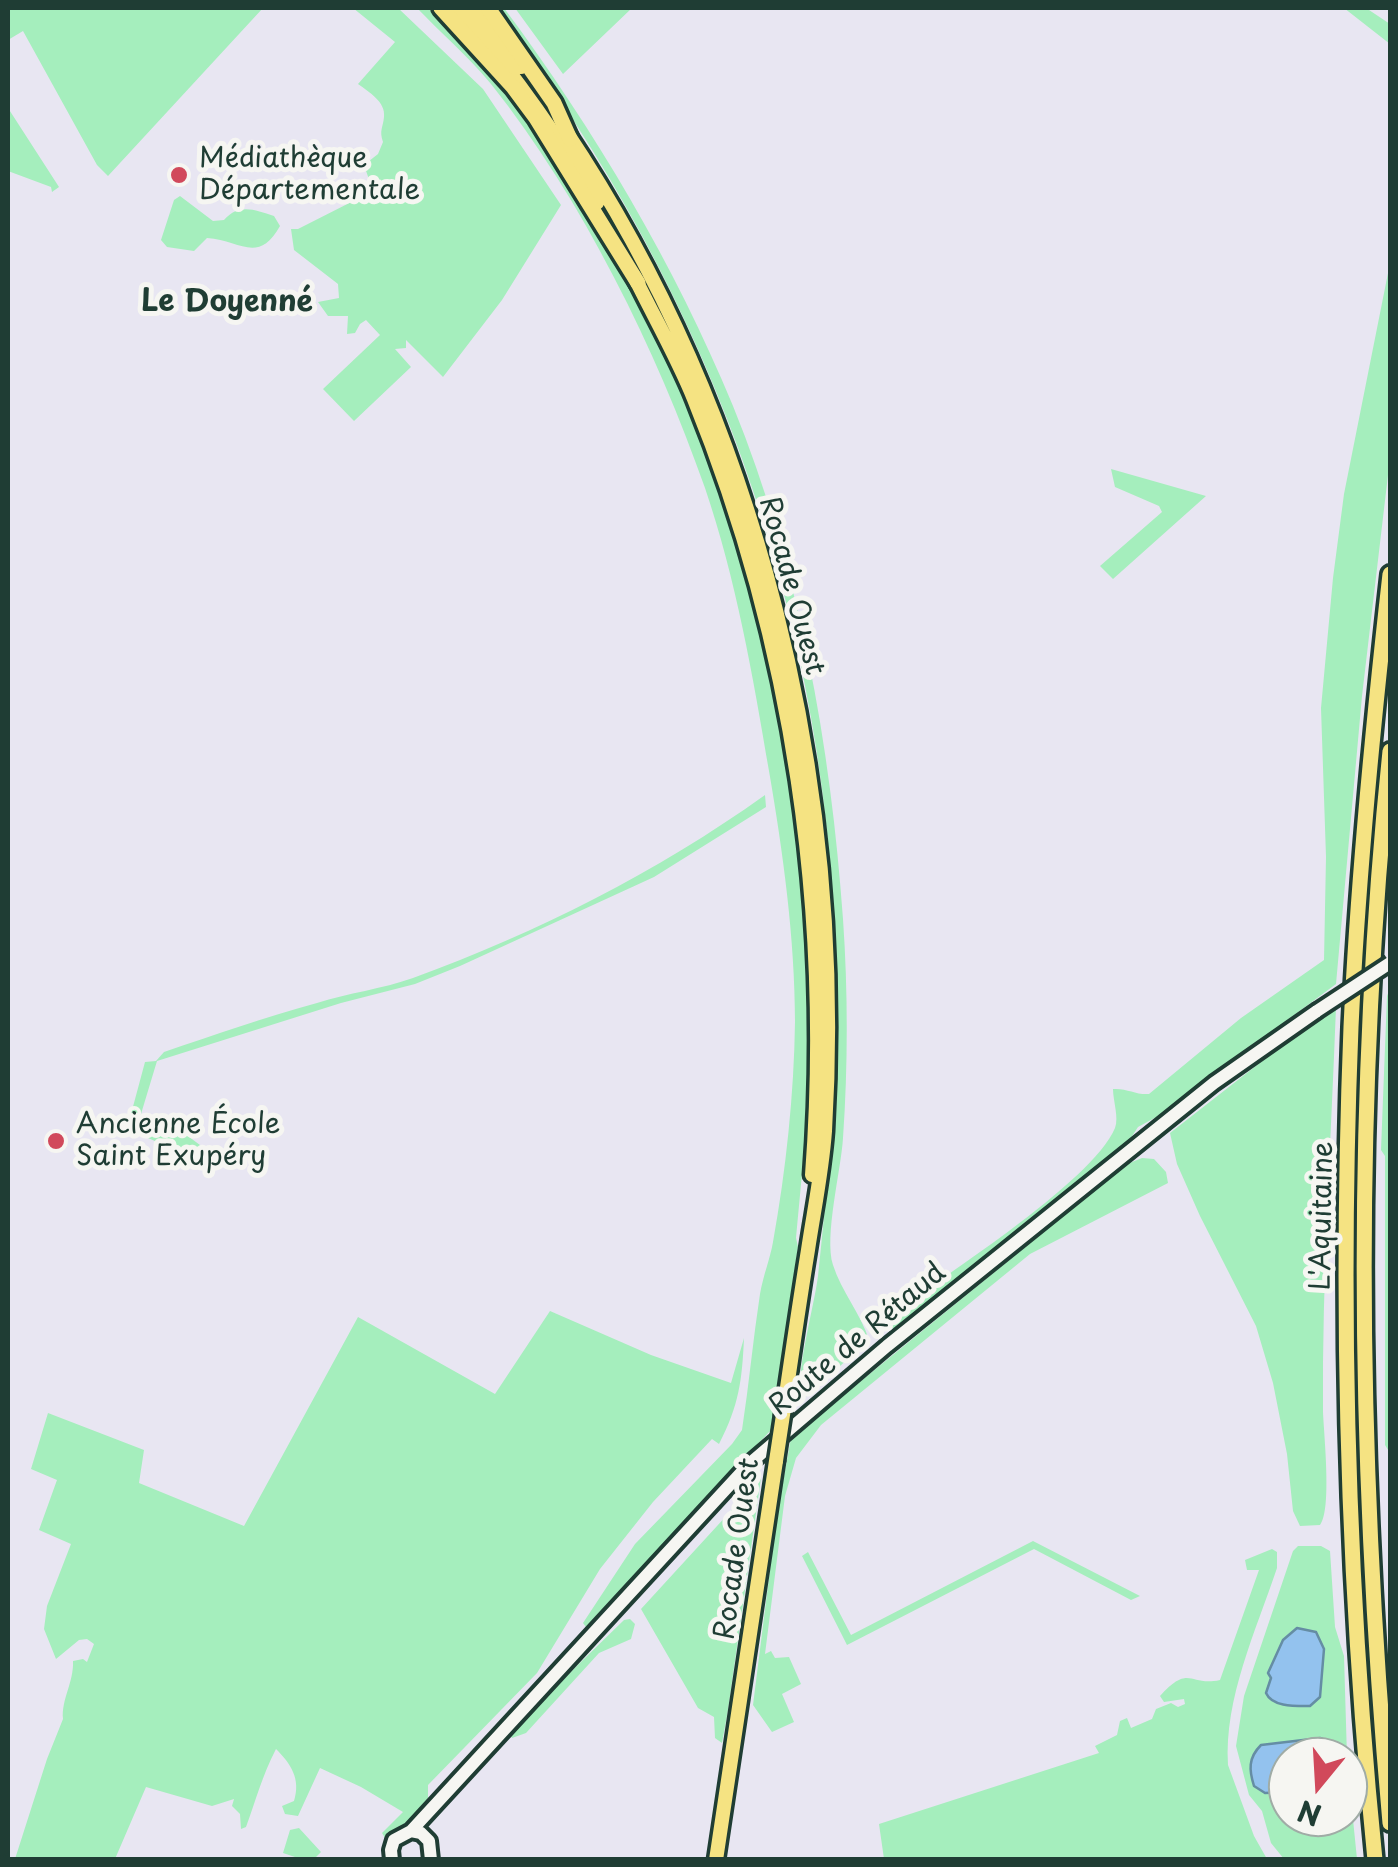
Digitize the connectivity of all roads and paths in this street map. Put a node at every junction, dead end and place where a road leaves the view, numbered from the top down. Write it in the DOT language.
graph roads {
  1 [pos="441,8"];
  2 [pos="460,8"];
  3 [pos="472,8"];
  4 [pos="488,8"];
  5 [pos="570,139"];
  6 [pos="638,284"];
  7 [pos="1390,574"];
  8 [pos="1390,752"];
  9 [pos="1390,963"];
  10 [pos="808,1245"];
  11 [pos="438,1804"];
  12 [pos="1390,1823"];
  13 [pos="410,1831"];
  14 [pos="429,1840"];
  15 [pos="389,1858"];
  16 [pos="431,1860"];
  17 [pos="716,1860"];
  18 [pos="1374,1860"];
  1 -- 6 [label="highway"];
  2 -- 6 [label="main road, Rocade Ouest"];
  3 -- 5 [label="main road, Rocade Ouest"];
  4 -- 5 [label="highway"];
  5 -- 10 [label="main road, Rocade Ouest"];
  6 -- 10 [label="main road, Rocade Ouest"];
  7 -- 18 [label="highway, L'Aquitaine"];
  8 -- 12 [label="highway, L'Aquitaine"];
  9 -- 11 [label="main road, Route de Rétaud, bridge"];
  10 -- 17 [label="main road, Rocade Ouest, bridge"];
  11 -- 13 [label="main road"];
  11 -- 14 [label="main road"];
  13 -- 14 [label="main road"];
  13 -- 15 [label="main road"];
  14 -- 16 [label="main road"];
}
